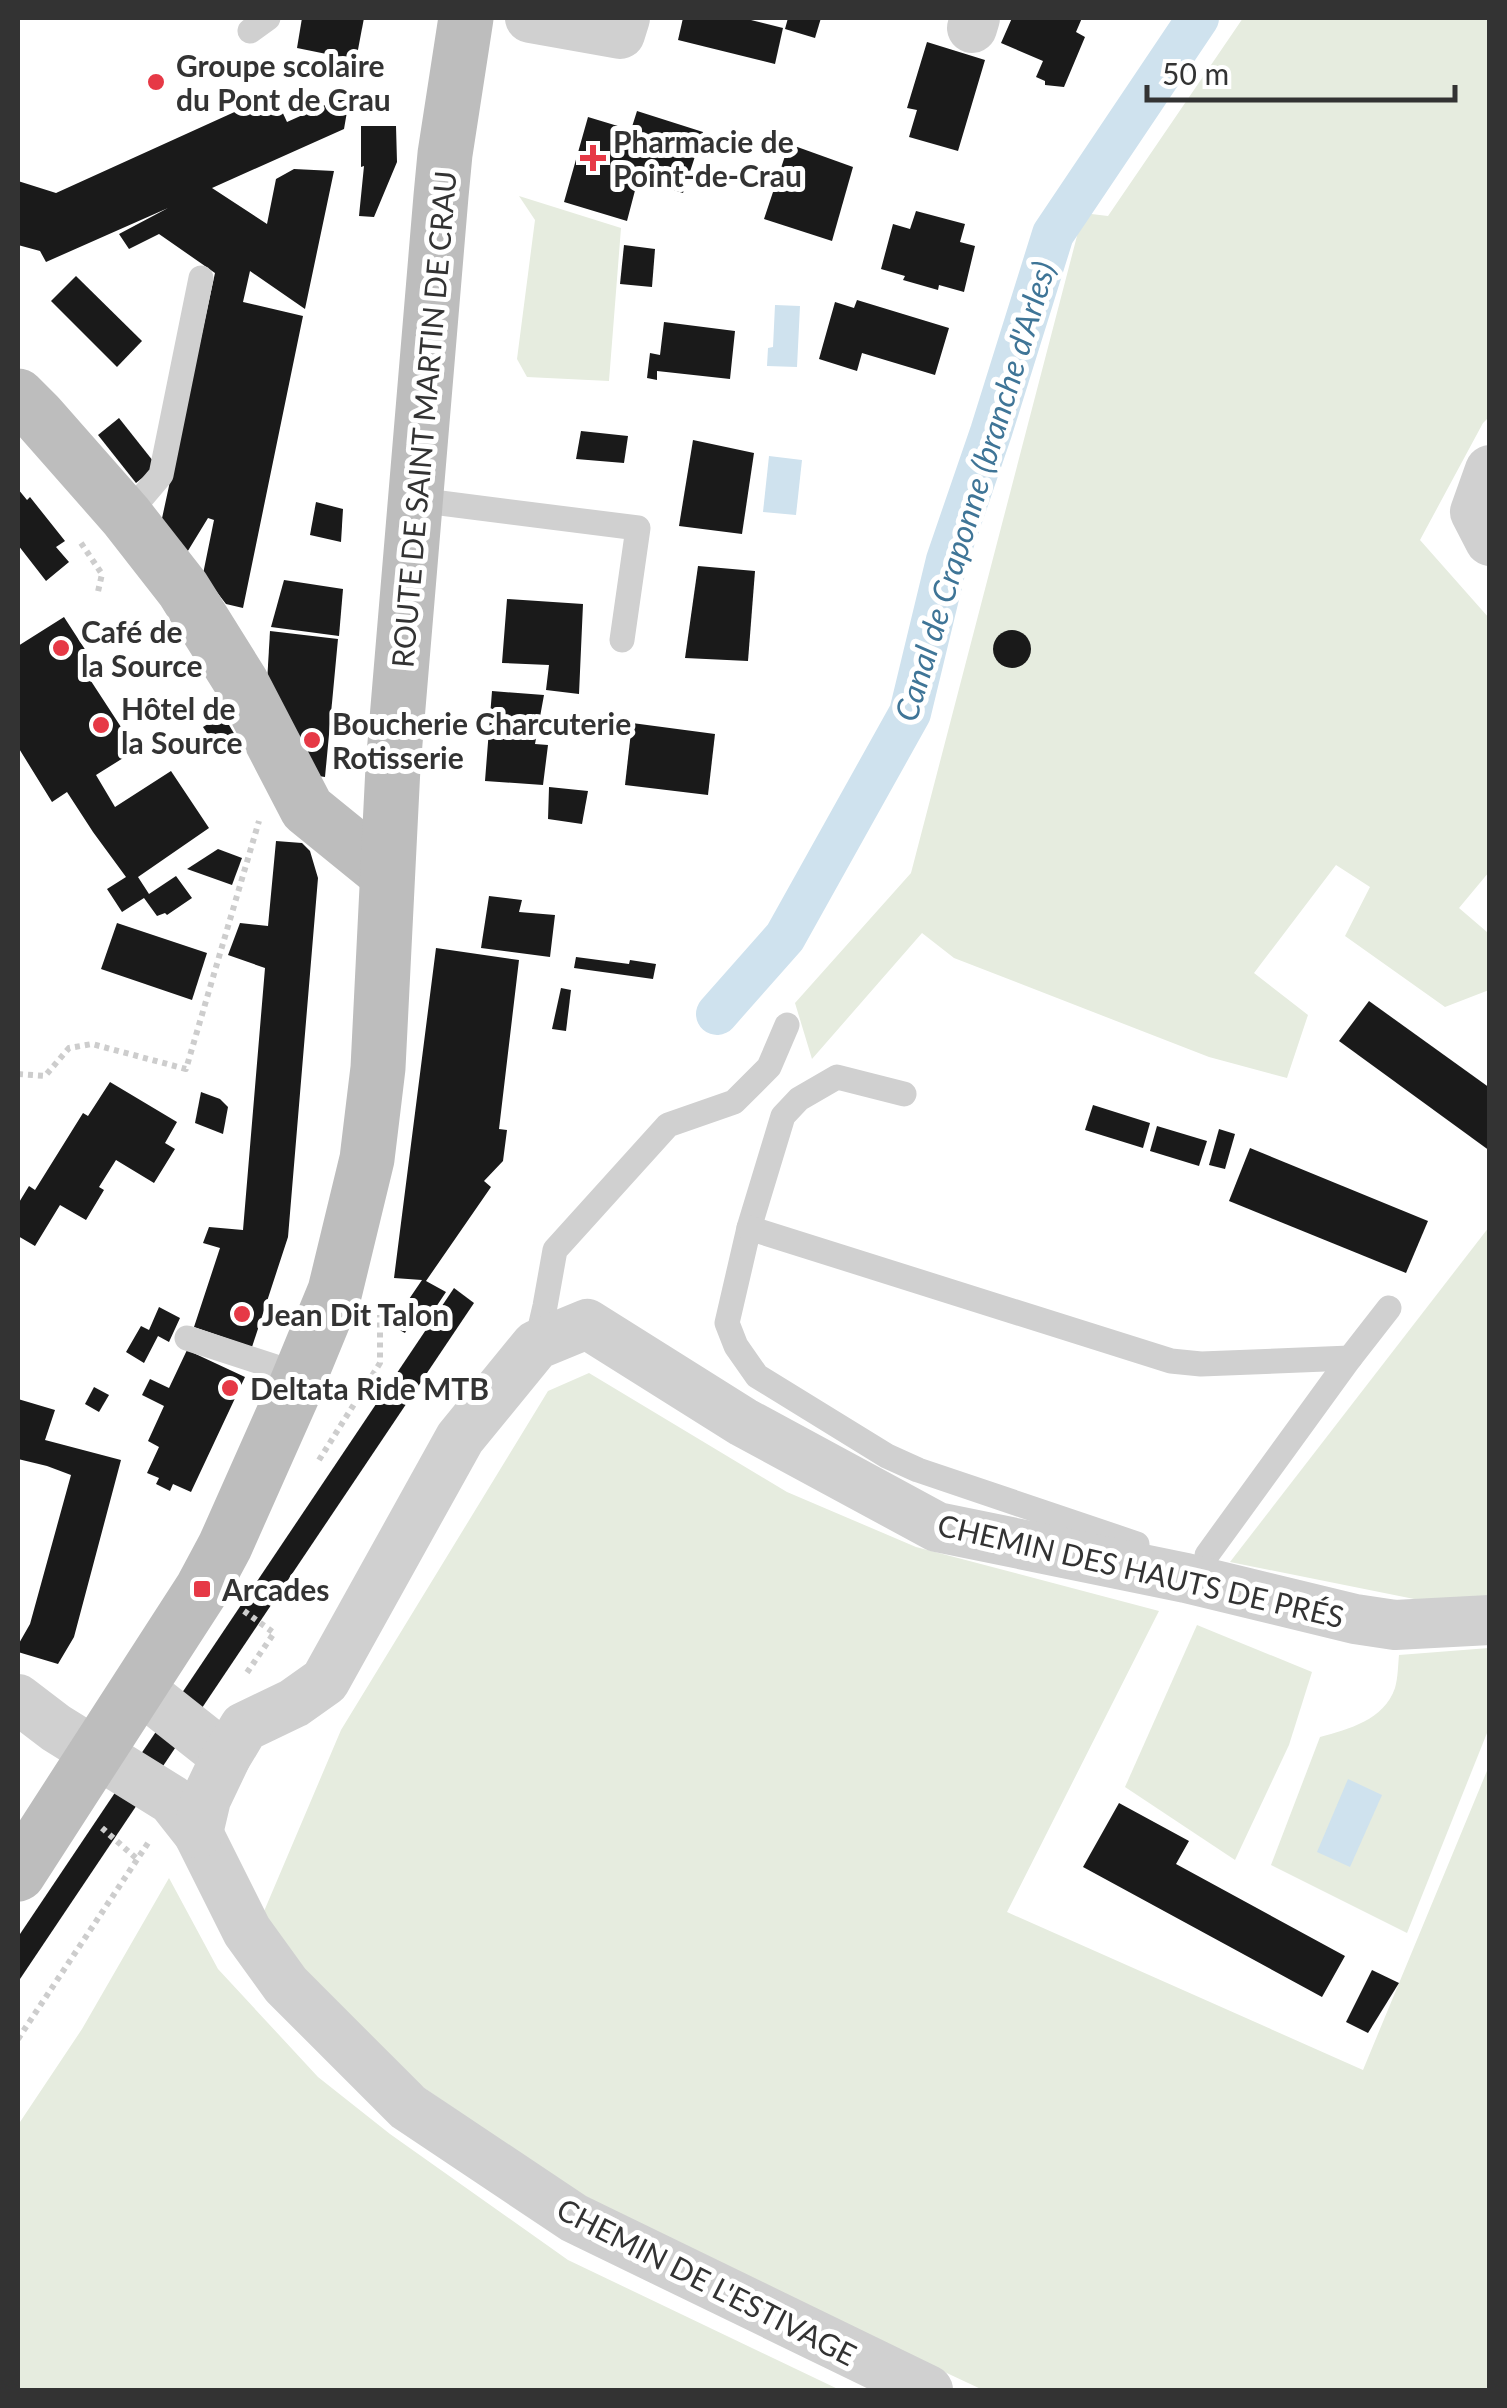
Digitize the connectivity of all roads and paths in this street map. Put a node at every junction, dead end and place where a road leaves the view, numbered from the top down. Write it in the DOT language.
graph roads {
  1 [pos="466,18"];
  2 [pos="530,18"];
  3 [pos="624,18"];
  4 [pos="201,278"];
  5 [pos="24,413"];
  6 [pos="1490,470"];
  7 [pos="416,500"];
  8 [pos="126,516"];
  9 [pos="1490,541"];
  10 [pos="622,640"];
  11 [pos="261,814"];
  12 [pos="387,874"];
  13 [pos="787,1025"];
  14 [pos="18,1074"];
  15 [pos="904,1094"];
  16 [pos="749,1228"];
  17 [pos="1389,1308"];
  18 [pos="187,1338"];
  19 [pos="536,1345"];
  20 [pos="1350,1358"];
  21 [pos="300,1376"];
  22 [pos="1137,1544"];
  23 [pos="1196,1566"];
  24 [pos="1490,1620"];
  25 [pos="274,1633"];
  26 [pos="241,1681"];
  27 [pos="139,1688"];
  28 [pos="18,1699"];
  29 [pos="226,1757"];
  30 [pos="114,1764"];
  31 [pos="178,1830"];
  32 [pos="18,1874"];
  33 [pos="18,2039"];
  34 [pos="928,2390"];
  1 -- 7 [label="main road, ROUTE DE SAINT MARTIN DE CRAU"];
  2 -- 3 [label="street"];
  4 -- 8 [label="lane"];
  5 -- 8 [label="main road"];
  6 -- 9 [label="street"];
  7 -- 10 [label="lane"];
  7 -- 12 [label="main road, ROUTE DE SAINT MARTIN DE CRAU"];
  8 -- 12 [label="main road"];
  11 -- 14 [label="path"];
  12 -- 21 [label="main road, ROUTE DE SAINT MARTIN DE CRAU"];
  13 -- 19 [label="lane"];
  15 -- 16 [label="lane"];
  16 -- 20 [label="lane"];
  16 -- 22 [label="lane"];
  17 -- 20 [label="lane"];
  18 -- 21 [label="lane"];
  19 -- 23 [label="street, CHEMIN DES HAUTS DE PRÉS"];
  19 -- 29 [label="street, CHEMIN DES HAUTS DE PRÉS"];
  20 -- 23 [label="lane"];
  21 -- 27 [label="main road, ROUTE DE SAINT MARTIN DE CRAU"];
  23 -- 24 [label="street, CHEMIN DES HAUTS DE PRÉS"];
  25 -- 26 [label="path"];
  27 -- 29 [label="street"];
  27 -- 30 [label="main road, ROUTE DE SAINT MARTIN DE CRAU"];
  28 -- 30 [label="street, CHEMIN DE L'ESTIVAGE"];
  29 -- 31 [label="street, CHEMIN DES HAUTS DE PRÉS"];
  30 -- 31 [label="street, CHEMIN DE L'ESTIVAGE"];
  30 -- 32 [label="main road, ROUTE DE SAINT MARTIN DE CRAU"];
  31 -- 33 [label="path"];
  31 -- 34 [label="street, CHEMIN DE L'ESTIVAGE"];
}
